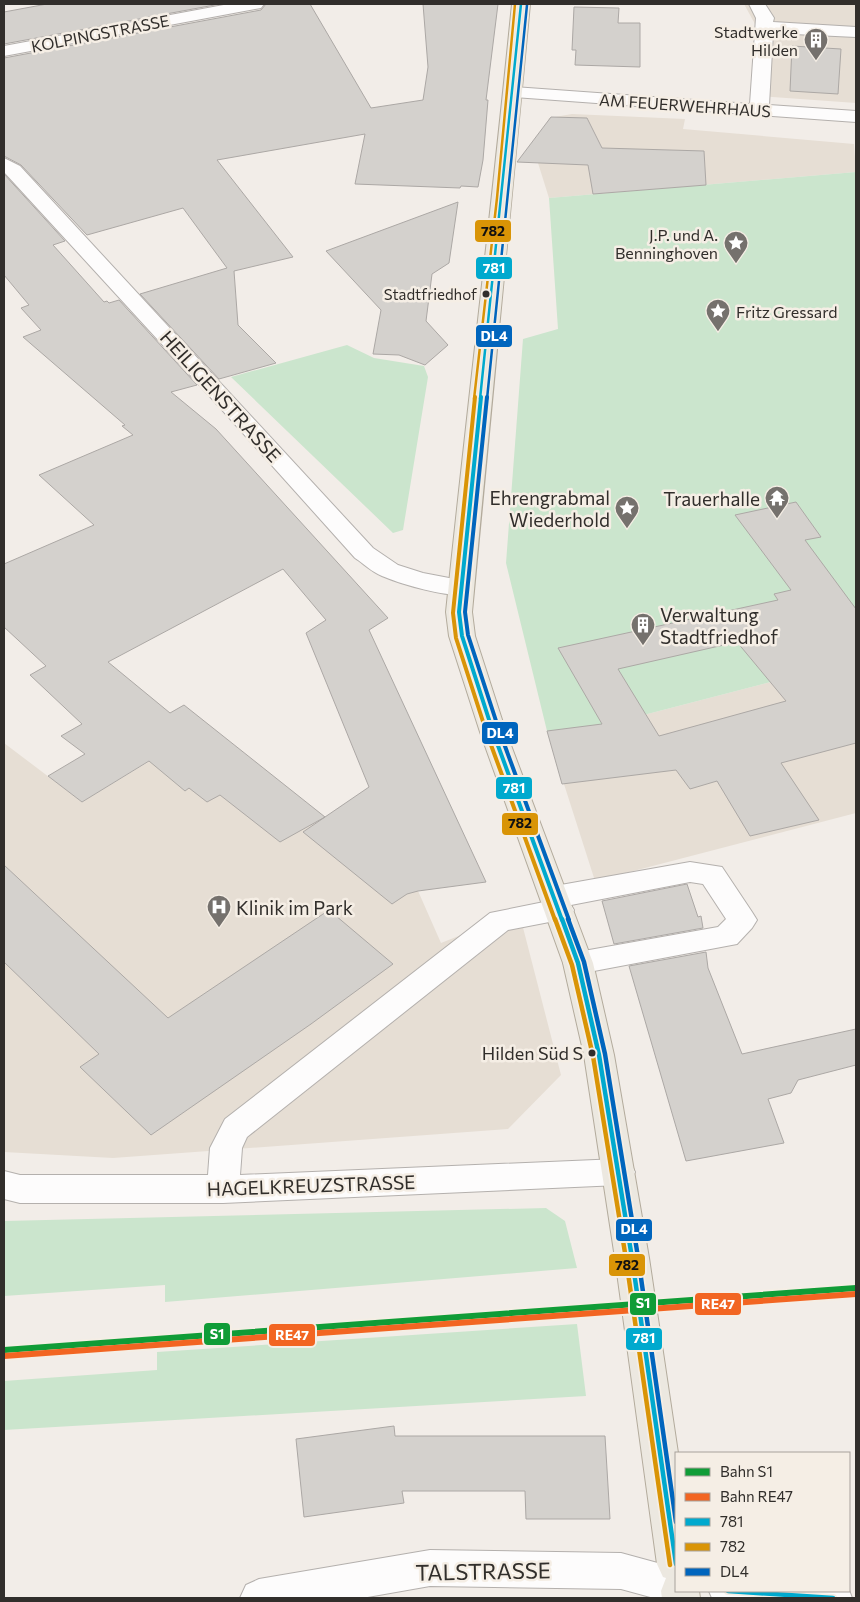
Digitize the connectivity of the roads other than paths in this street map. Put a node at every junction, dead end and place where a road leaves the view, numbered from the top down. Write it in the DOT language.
graph roads {
  1 [pos="255,4"];
  2 [pos="521,4"];
  3 [pos="756,4"];
  4 [pos="764,27"];
  5 [pos="856,32"];
  6 [pos="4,50"];
  7 [pos="514,92"];
  8 [pos="759,111"];
  9 [pos="856,117"];
  10 [pos="4,164"];
  11 [pos="461,588"];
  12 [pos="558,903"];
  13 [pos="578,963"];
  14 [pos="619,1172"];
  15 [pos="4,1185"];
  16 [pos="223,1189"];
  17 [pos="675,1557"];
  18 [pos="675,1586"];
  19 [pos="743,1592"];
  20 [pos="259,1598"];
  21 [pos="833,1598"];
  1 -- 6 [label="street, KOLPINGSTRASSE"];
  2 -- 7 [label="main road"];
  3 -- 4 [label="street"];
  4 -- 5 [label="street"];
  4 -- 8 [label="street"];
  7 -- 8 [label="street, AM FEUERWEHRHAUS"];
  7 -- 11 [label="main road"];
  8 -- 9 [label="street, AM FEUERWEHRHAUS"];
  10 -- 11 [label="street, HEILIGENSTRASSE"];
  11 -- 12 [label="main road"];
  12 -- 13 [label="main road"];
  12 -- 13 [label="street"];
  12 -- 16 [label="street"];
  13 -- 14 [label="main road"];
  14 -- 16 [label="street, HAGELKREUZSTRASSE"];
  14 -- 17 [label="main road"];
  15 -- 16 [label="street, HAGELKREUZSTRASSE"];
  18 -- 20 [label="street, TALSTRASSE"];
  19 -- 21 [label="street"];
}
